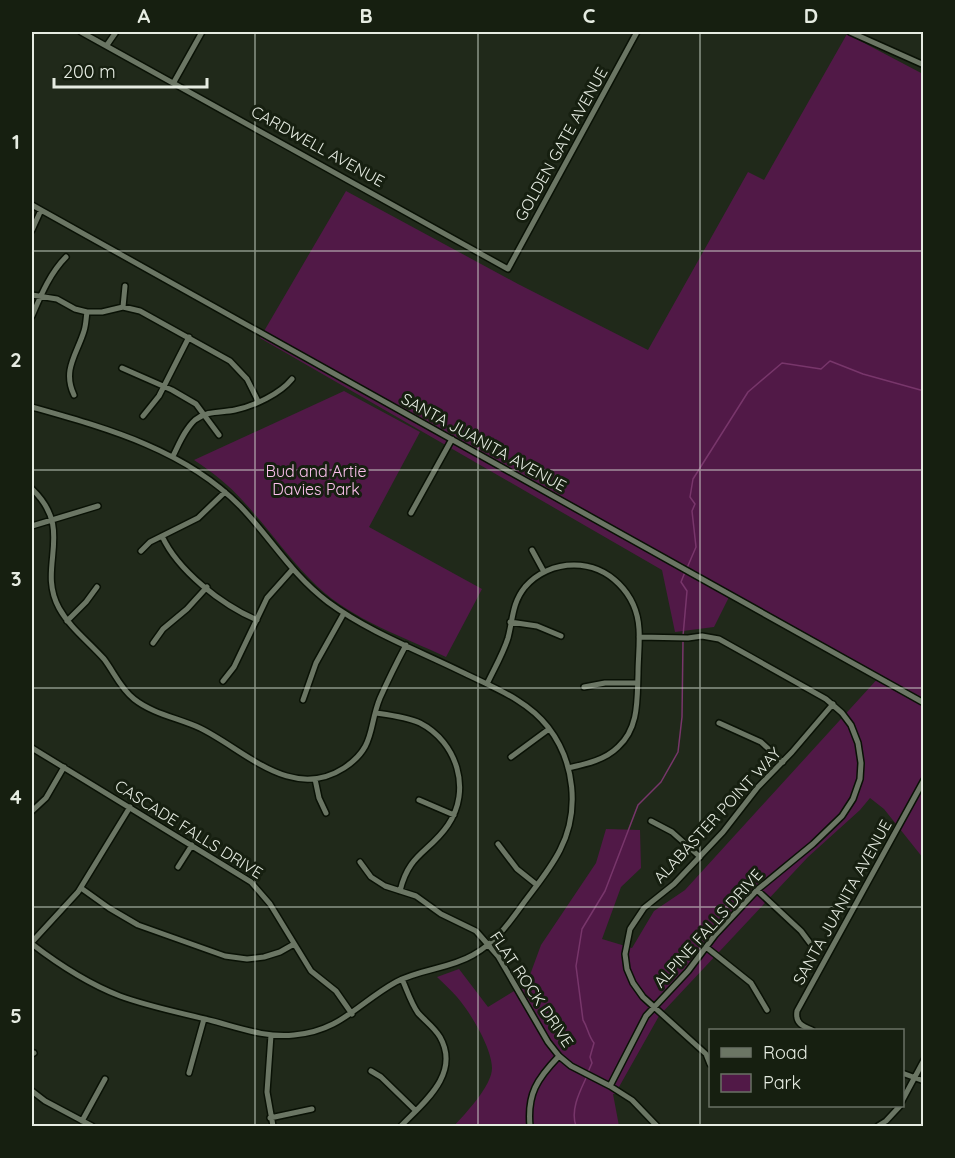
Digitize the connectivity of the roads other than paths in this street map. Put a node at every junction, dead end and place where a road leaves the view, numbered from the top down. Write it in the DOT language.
graph roads {
  1 [pos="81,32"];
  2 [pos="116,32"];
  3 [pos="202,32"];
  4 [pos="638,32"];
  5 [pos="850,32"];
  6 [pos="107,45"];
  7 [pos="924,65"];
  8 [pos="174,81"];
  9 [pos="32,205"];
  10 [pos="41,210"];
  11 [pos="32,230"];
  12 [pos="66,257"];
  13 [pos="508,269"];
  14 [pos="125,286"];
  15 [pos="32,296"];
  16 [pos="40,297"];
  17 [pos="123,308"];
  18 [pos="87,312"];
  19 [pos="32,316"];
  20 [pos="189,338"];
  21 [pos="122,368"];
  22 [pos="292,379"];
  23 [pos="163,387"];
  24 [pos="74,395"];
  25 [pos="258,401"];
  26 [pos="32,407"];
  27 [pos="205,415"];
  28 [pos="143,416"];
  29 [pos="219,435"];
  30 [pos="452,439"];
  31 [pos="173,456"];
  32 [pos="32,489"];
  33 [pos="225,492"];
  34 [pos="98,506"];
  35 [pos="411,513"];
  36 [pos="51,519"];
  37 [pos="32,526"];
  38 [pos="162,536"];
  39 [pos="532,550"];
  40 [pos="141,551"];
  41 [pos="292,570"];
  42 [pos="544,572"];
  43 [pos="97,587"];
  44 [pos="207,587"];
  45 [pos="344,613"];
  46 [pos="67,621"];
  47 [pos="257,621"];
  48 [pos="510,622"];
  49 [pos="561,636"];
  50 [pos="639,637"];
  51 [pos="153,643"];
  52 [pos="406,645"];
  53 [pos="223,681"];
  54 [pos="637,683"];
  55 [pos="487,684"];
  56 [pos="585,687"];
  57 [pos="303,700"];
  58 [pos="924,703"];
  59 [pos="833,704"];
  60 [pos="376,713"];
  61 [pos="719,723"];
  62 [pos="549,729"];
  63 [pos="32,748"];
  64 [pos="511,758"];
  65 [pos="783,762"];
  66 [pos="64,767"];
  67 [pos="568,768"];
  68 [pos="315,779"];
  69 [pos="924,780"];
  70 [pos="419,800"];
  71 [pos="130,807"];
  72 [pos="32,811"];
  73 [pos="326,813"];
  74 [pos="454,815"];
  75 [pos="651,821"];
  76 [pos="498,844"];
  77 [pos="192,845"];
  78 [pos="700,857"];
  79 [pos="360,862"];
  80 [pos="178,867"];
  81 [pos="537,885"];
  82 [pos="81,888"];
  83 [pos="757,890"];
  84 [pos="400,891"];
  85 [pos="32,943"];
  86 [pos="810,943"];
  87 [pos="294,944"];
  88 [pos="489,945"];
  89 [pos="706,947"];
  90 [pos="402,979"];
  91 [pos="654,1007"];
  92 [pos="767,1010"];
  93 [pos="352,1014"];
  94 [pos="204,1019"];
  95 [pos="810,1029"];
  96 [pos="271,1035"];
  97 [pos="559,1056"];
  98 [pos="924,1060"];
  99 [pos="709,1061"];
  100 [pos="371,1071"];
  101 [pos="189,1073"];
  102 [pos="904,1073"];
  103 [pos="914,1078"];
  104 [pos="105,1079"];
  105 [pos="924,1081"];
  106 [pos="610,1086"];
  107 [pos="32,1091"];
  108 [pos="904,1099"];
  109 [pos="899,1107"];
  110 [pos="312,1109"];
  111 [pos="416,1111"];
  112 [pos="270,1118"];
  113 [pos="82,1121"];
  114 [pos="92,1126"];
  115 [pos="273,1126"];
  116 [pos="401,1126"];
  117 [pos="530,1126"];
  118 [pos="657,1126"];
  119 [pos="879,1126"];
  1 -- 6 [label="street, CARDWELL AVENUE"];
  2 -- 6 [label="street"];
  3 -- 8 [label="street"];
  4 -- 13 [label="street, GOLDEN GATE AVENUE"];
  5 -- 7 [label="street"];
  6 -- 8 [label="street, CARDWELL AVENUE"];
  8 -- 13 [label="street, CARDWELL AVENUE"];
  9 -- 10 [label="street, SANTA JUANITA AVENUE"];
  10 -- 11 [label="street"];
  10 -- 30 [label="street, SANTA JUANITA AVENUE"];
  12 -- 16 [label="street"];
  14 -- 17 [label="street"];
  15 -- 16 [label="street"];
  16 -- 18 [label="street"];
  16 -- 19 [label="street"];
  17 -- 18 [label="street"];
  17 -- 20 [label="street"];
  18 -- 24 [label="street"];
  20 -- 23 [label="street"];
  20 -- 25 [label="street"];
  21 -- 23 [label="street"];
  22 -- 25 [label="street"];
  23 -- 27 [label="street"];
  23 -- 28 [label="street"];
  25 -- 27 [label="street"];
  26 -- 31 [label="street"];
  27 -- 29 [label="street"];
  27 -- 31 [label="street"];
  30 -- 35 [label="street"];
  30 -- 58 [label="street, SANTA JUANITA AVENUE"];
  31 -- 33 [label="street"];
  32 -- 36 [label="street"];
  33 -- 38 [label="street"];
  33 -- 41 [label="street"];
  34 -- 36 [label="street"];
  36 -- 37 [label="street"];
  36 -- 46 [label="street"];
  38 -- 40 [label="street"];
  38 -- 44 [label="street"];
  39 -- 42 [label="street"];
  41 -- 45 [label="street"];
  41 -- 47 [label="street"];
  42 -- 48 [label="street"];
  42 -- 50 [label="street"];
  43 -- 46 [label="street"];
  44 -- 47 [label="street"];
  44 -- 51 [label="street"];
  45 -- 52 [label="street"];
  45 -- 57 [label="street"];
  46 -- 68 [label="street"];
  47 -- 53 [label="street"];
  48 -- 49 [label="street"];
  48 -- 55 [label="street"];
  50 -- 54 [label="street"];
  50 -- 59 [label="street, ALPINE FALLS DRIVE"];
  52 -- 55 [label="street"];
  52 -- 60 [label="street"];
  54 -- 56 [label="street"];
  54 -- 67 [label="street"];
  55 -- 62 [label="street"];
  59 -- 65 [label="street, ALABASTER POINT WAY"];
  59 -- 83 [label="street, ALPINE FALLS DRIVE"];
  60 -- 68 [label="street"];
  60 -- 74 [label="street"];
  61 -- 65 [label="street"];
  62 -- 64 [label="street"];
  62 -- 67 [label="street"];
  63 -- 66 [label="street, CASCADE FALLS DRIVE"];
  65 -- 78 [label="street, ALABASTER POINT WAY"];
  66 -- 71 [label="street, CASCADE FALLS DRIVE"];
  66 -- 72 [label="street"];
  67 -- 81 [label="street"];
  68 -- 73 [label="street"];
  69 -- 95 [label="street, SANTA JUANITA AVENUE"];
  70 -- 74 [label="street"];
  71 -- 77 [label="street, CASCADE FALLS DRIVE"];
  71 -- 82 [label="street"];
  74 -- 84 [label="street"];
  75 -- 78 [label="street"];
  76 -- 81 [label="street"];
  77 -- 80 [label="street"];
  77 -- 87 [label="street, CASCADE FALLS DRIVE"];
  78 -- 91 [label="street, ALABASTER POINT WAY"];
  79 -- 84 [label="street, FLAT ROCK DRIVE"];
  81 -- 88 [label="street"];
  82 -- 85 [label="street"];
  82 -- 87 [label="street"];
  83 -- 86 [label="street"];
  83 -- 89 [label="street, ALPINE FALLS DRIVE"];
  84 -- 88 [label="street, FLAT ROCK DRIVE"];
  85 -- 94 [label="street"];
  87 -- 93 [label="street, CASCADE FALLS DRIVE"];
  88 -- 90 [label="street"];
  88 -- 97 [label="street, FLAT ROCK DRIVE"];
  89 -- 91 [label="street, ALPINE FALLS DRIVE"];
  89 -- 92 [label="street"];
  90 -- 93 [label="street"];
  90 -- 111 [label="street"];
  91 -- 99 [label="street, ALABASTER POINT WAY"];
  91 -- 106 [label="street, ALPINE FALLS DRIVE"];
  93 -- 96 [label="street"];
  94 -- 96 [label="street"];
  94 -- 101 [label="street"];
  96 -- 112 [label="street"];
  97 -- 106 [label="street, FLAT ROCK DRIVE"];
  97 -- 117 [label="street"];
  98 -- 103 [label="street"];
  100 -- 111 [label="street"];
  102 -- 103 [label="street"];
  103 -- 105 [label="street"];
  103 -- 108 [label="street"];
  104 -- 113 [label="street"];
  106 -- 118 [label="street, FLAT ROCK DRIVE"];
  107 -- 113 [label="street"];
  109 -- 119 [label="street"];
  110 -- 112 [label="street"];
  111 -- 116 [label="street"];
  112 -- 115 [label="street"];
  113 -- 114 [label="street"];
}
